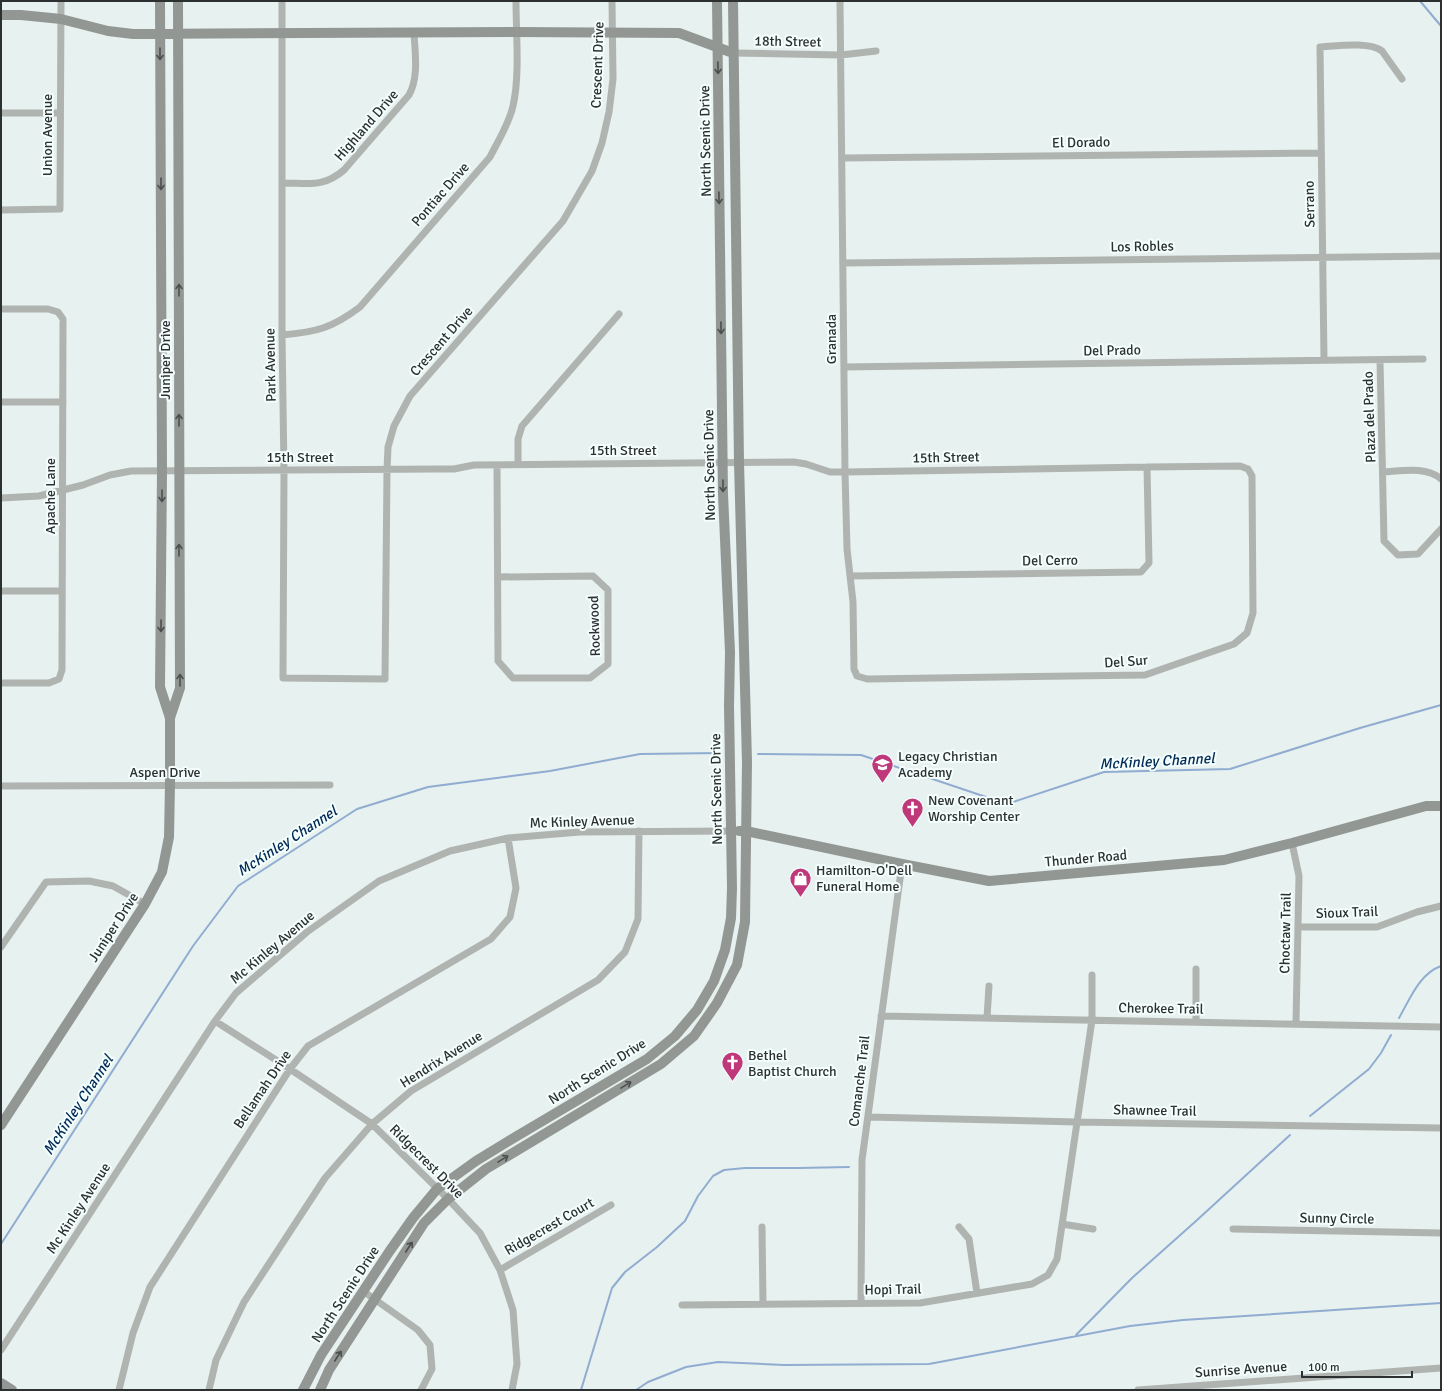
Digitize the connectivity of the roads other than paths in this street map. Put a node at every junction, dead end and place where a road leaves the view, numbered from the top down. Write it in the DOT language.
graph roads {
  1 [pos="61,1"];
  2 [pos="160,1"];
  3 [pos="178,1"];
  4 [pos="282,1"];
  5 [pos="516,1"];
  6 [pos="612,1"];
  7 [pos="717,1"];
  8 [pos="733,1"];
  9 [pos="840,1"];
  10 [pos="1,15"];
  11 [pos="61,19"];
  12 [pos="516,32"];
  13 [pos="613,32"];
  14 [pos="282,33"];
  15 [pos="414,33"];
  16 [pos="160,34"];
  17 [pos="178,34"];
  18 [pos="717,48"];
  19 [pos="876,51"];
  20 [pos="733,53"];
  21 [pos="841,55"];
  22 [pos="1402,79"];
  23 [pos="1,113"];
  24 [pos="60,113"];
  25 [pos="1321,153"];
  26 [pos="842,158"];
  27 [pos="282,183"];
  28 [pos="1,210"];
  29 [pos="161,252"];
  30 [pos="179,252"];
  31 [pos="1441,256"];
  32 [pos="1323,257"];
  33 [pos="843,263"];
  34 [pos="1,309"];
  35 [pos="619,314"];
  36 [pos="282,335"];
  37 [pos="1423,359"];
  38 [pos="1324,360"];
  39 [pos="1380,360"];
  40 [pos="844,367"];
  41 [pos="1,402"];
  42 [pos="63,402"];
  43 [pos="739,462"];
  44 [pos="723,463"];
  45 [pos="518,464"];
  46 [pos="497,465"];
  47 [pos="1147,467"];
  48 [pos="1248,469"];
  49 [pos="179,470"];
  50 [pos="387,470"];
  51 [pos="162,471"];
  52 [pos="284,471"];
  53 [pos="845,472"];
  54 [pos="1384,472"];
  55 [pos="1441,479"];
  56 [pos="63,490"];
  57 [pos="1,498"];
  58 [pos="1441,530"];
  59 [pos="851,576"];
  60 [pos="498,577"];
  61 [pos="1,591"];
  62 [pos="62,591"];
  63 [pos="730,652"];
  64 [pos="743,652"];
  65 [pos="857,676"];
  66 [pos="334,679"];
  67 [pos="1,683"];
  68 [pos="170,718"];
  69 [pos="170,784"];
  70 [pos="330,785"];
  71 [pos="1,786"];
  72 [pos="1441,806"];
  73 [pos="639,831"];
  74 [pos="731,831"];
  75 [pos="746,831"];
  76 [pos="508,838"];
  77 [pos="1292,844"];
  78 [pos="902,864"];
  79 [pos="145,904"];
  80 [pos="1441,906"];
  81 [pos="1298,927"];
  82 [pos="1,947"];
  83 [pos="1196,970"];
  84 [pos="1092,975"];
  85 [pos="988,986"];
  86 [pos="881,1016"];
  87 [pos="987,1018"];
  88 [pos="1092,1020"];
  89 [pos="215,1021"];
  90 [pos="1196,1021"];
  91 [pos="1296,1023"];
  92 [pos="1441,1027"];
  93 [pos="290,1069"];
  94 [pos="606,1083"];
  95 [pos="613,1093"];
  96 [pos="868,1117"];
  97 [pos="1077,1122"];
  98 [pos="372,1124"];
  99 [pos="1,1125"];
  100 [pos="1441,1128"];
  101 [pos="438,1189"];
  102 [pos="448,1199"];
  103 [pos="611,1205"];
  104 [pos="1062,1224"];
  105 [pos="762,1227"];
  106 [pos="960,1227"];
  107 [pos="1093,1229"];
  108 [pos="1233,1229"];
  109 [pos="1441,1233"];
  110 [pos="500,1270"];
  111 [pos="363,1291"];
  112 [pos="977,1293"];
  113 [pos="375,1299"];
  114 [pos="861,1303"];
  115 [pos="763,1304"];
  116 [pos="682,1306"];
  117 [pos="1,1350"];
  118 [pos="1441,1368"];
  119 [pos="1,1383"];
  120 [pos="12,1390"];
  121 [pos="119,1390"];
  122 [pos="209,1390"];
  123 [pos="303,1390"];
  124 [pos="320,1390"];
  125 [pos="421,1390"];
  126 [pos="512,1390"];
  127 [pos="1138,1390"];
  128 [pos="1147,1390"];
  1 -- 11 [label="street, Union Avenue"];
  2 -- 16 [label="street, Juniper Drive"];
  3 -- 17 [label="street, Juniper Drive"];
  4 -- 14 [label="street, Park Avenue"];
  5 -- 12 [label="street, Pontiac Drive"];
  6 -- 13 [label="street, Crescent Drive"];
  7 -- 18 [label="street, North Scenic Drive"];
  8 -- 20 [label="street, North Scenic Drive"];
  9 -- 21 [label="street, Granada"];
  10 -- 11 [label="street"];
  11 -- 16 [label="street"];
  11 -- 24 [label="street, Union Avenue"];
  12 -- 13 [label="street"];
  12 -- 15 [label="street"];
  12 -- 36 [label="street, Pontiac Drive"];
  13 -- 18 [label="street"];
  13 -- 50 [label="street, Crescent Drive"];
  14 -- 15 [label="street"];
  14 -- 17 [label="street"];
  14 -- 27 [label="street, Park Avenue"];
  15 -- 27 [label="street, Highland Drive"];
  16 -- 17 [label="street"];
  16 -- 29 [label="street, Juniper Drive, one-way"];
  17 -- 30 [label="street, Juniper Drive"];
  18 -- 20 [label="street"];
  18 -- 44 [label="street, North Scenic Drive, one-way"];
  19 -- 21 [label="street, 18th Street"];
  20 -- 21 [label="street, 18th Street"];
  20 -- 43 [label="street, North Scenic Drive"];
  21 -- 26 [label="street, Granada"];
  22 -- 25 [label="street, Serrano"];
  23 -- 24 [label="street"];
  24 -- 28 [label="street, Union Avenue"];
  25 -- 26 [label="street, El Dorado"];
  25 -- 32 [label="street, Serrano"];
  26 -- 33 [label="street, Granada"];
  27 -- 36 [label="street, Park Avenue"];
  29 -- 30 [label="street"];
  29 -- 51 [label="street, Juniper Drive"];
  49 -- 30 [label="street, Juniper Drive, one-way"];
  31 -- 32 [label="street, Los Robles"];
  32 -- 33 [label="street, Los Robles"];
  32 -- 38 [label="street, Serrano"];
  33 -- 40 [label="street, Granada"];
  34 -- 42 [label="street, Apache Lane"];
  35 -- 45 [label="street"];
  36 -- 52 [label="street, Park Avenue"];
  37 -- 39 [label="street, Del Prado"];
  38 -- 39 [label="street, Del Prado"];
  38 -- 40 [label="street, Del Prado"];
  39 -- 54 [label="street, Plaza del Prado"];
  40 -- 53 [label="street, Granada"];
  41 -- 42 [label="street"];
  42 -- 56 [label="street, Apache Lane"];
  43 -- 44 [label="street, 15th Street"];
  43 -- 53 [label="street, 15th Street"];
  43 -- 64 [label="street, North Scenic Drive"];
  44 -- 45 [label="street, 15th Street"];
  44 -- 63 [label="street, North Scenic Drive, one-way"];
  45 -- 46 [label="street, 15th Street"];
  46 -- 50 [label="street, 15th Street"];
  46 -- 60 [label="street, Rockwood"];
  47 -- 48 [label="street, 15th Street"];
  47 -- 53 [label="street, 15th Street"];
  47 -- 59 [label="street, Del Cerro"];
  48 -- 65 [label="street, Del Sur"];
  49 -- 51 [label="street, 15th Street"];
  49 -- 52 [label="street, 15th Street"];
  68 -- 49 [label="street, Juniper Drive, one-way"];
  50 -- 52 [label="street, 15th Street"];
  50 -- 66 [label="street, Crescent Drive"];
  51 -- 56 [label="street, 15th Street"];
  51 -- 68 [label="street, Juniper Drive, one-way"];
  52 -- 66 [label="street, Park Avenue"];
  53 -- 59 [label="street, Granada"];
  54 -- 55 [label="street, Plaza del Prado"];
  54 -- 58 [label="street, Plaza del Prado"];
  56 -- 57 [label="street, 15th Street"];
  56 -- 62 [label="street, Apache Lane"];
  59 -- 65 [label="street, Granada"];
  60 -- 60 [label="street, Rockwood"];
  61 -- 62 [label="street"];
  62 -- 67 [label="street, Apache Lane"];
  63 -- 64 [label="street"];
  63 -- 74 [label="street, North Scenic Drive"];
  64 -- 75 [label="street, North Scenic Drive"];
  68 -- 69 [label="street, Juniper Drive"];
  69 -- 70 [label="street, Aspen Drive"];
  69 -- 71 [label="street, Aspen Drive"];
  69 -- 79 [label="street, Juniper Drive"];
  72 -- 77 [label="street, Thunder Road"];
  73 -- 74 [label="street, Mc Kinley Avenue"];
  73 -- 76 [label="street, Mc Kinley Avenue"];
  73 -- 98 [label="street, Hendrix Avenue"];
  74 -- 75 [label="street, Thunder Road"];
  74 -- 94 [label="street, North Scenic Drive"];
  75 -- 78 [label="street, Thunder Road"];
  95 -- 75 [label="street, North Scenic Drive, one-way"];
  76 -- 89 [label="street, Mc Kinley Avenue"];
  76 -- 93 [label="street, Bellamah Drive"];
  77 -- 78 [label="street, Thunder Road"];
  77 -- 81 [label="street, Choctaw Trail"];
  78 -- 86 [label="street, Comanche Trail"];
  79 -- 82 [label="street"];
  79 -- 99 [label="street, Juniper Drive"];
  80 -- 81 [label="street, Sioux Trail"];
  81 -- 91 [label="street, Choctaw Trail"];
  83 -- 90 [label="street"];
  84 -- 88 [label="street, Hopi Trail"];
  85 -- 87 [label="street"];
  86 -- 87 [label="street, Cherokee Trail"];
  86 -- 96 [label="street, Comanche Trail"];
  87 -- 88 [label="street, Cherokee Trail"];
  88 -- 90 [label="street, Cherokee Trail"];
  88 -- 97 [label="street, Hopi Trail"];
  89 -- 93 [label="street, Ridgecrest Drive"];
  89 -- 117 [label="street, Mc Kinley Avenue"];
  90 -- 91 [label="street, Cherokee Trail"];
  91 -- 92 [label="street, Cherokee Trail"];
  93 -- 98 [label="street, Ridgecrest Drive"];
  93 -- 121 [label="street, Bellamah Drive"];
  94 -- 95 [label="street"];
  94 -- 101 [label="street, North Scenic Drive"];
  102 -- 95 [label="street, North Scenic Drive, one-way"];
  96 -- 97 [label="street, Shawnee Trail"];
  96 -- 114 [label="street, Comanche Trail"];
  97 -- 100 [label="street, Shawnee Trail"];
  97 -- 104 [label="street, Hopi Trail"];
  98 -- 101 [label="street, Ridgecrest Drive"];
  98 -- 122 [label="street, Hendrix Avenue"];
  101 -- 102 [label="street, Ridgecrest Drive"];
  101 -- 111 [label="street, North Scenic Drive"];
  102 -- 110 [label="street, Ridgecrest Drive"];
  113 -- 102 [label="street, North Scenic Drive, one-way"];
  103 -- 110 [label="street, Ridgecrest Court"];
  104 -- 107 [label="street"];
  104 -- 112 [label="street, Hopi Trail"];
  105 -- 115 [label="street"];
  106 -- 112 [label="street"];
  108 -- 109 [label="street, Sunny Circle"];
  110 -- 126 [label="street, Ridgecrest Drive"];
  111 -- 113 [label="street"];
  111 -- 123 [label="street, North Scenic Drive"];
  112 -- 114 [label="street, Hopi Trail"];
  124 -- 113 [label="street, North Scenic Drive, one-way"];
  113 -- 125 [label="street"];
  114 -- 115 [label="street, Hopi Trail"];
  115 -- 116 [label="street, Hopi Trail"];
  118 -- 128 [label="street, Sunrise Avenue"];
  119 -- 120 [label="street"];
  127 -- 128 [label="street, Sunrise Avenue"];
}
